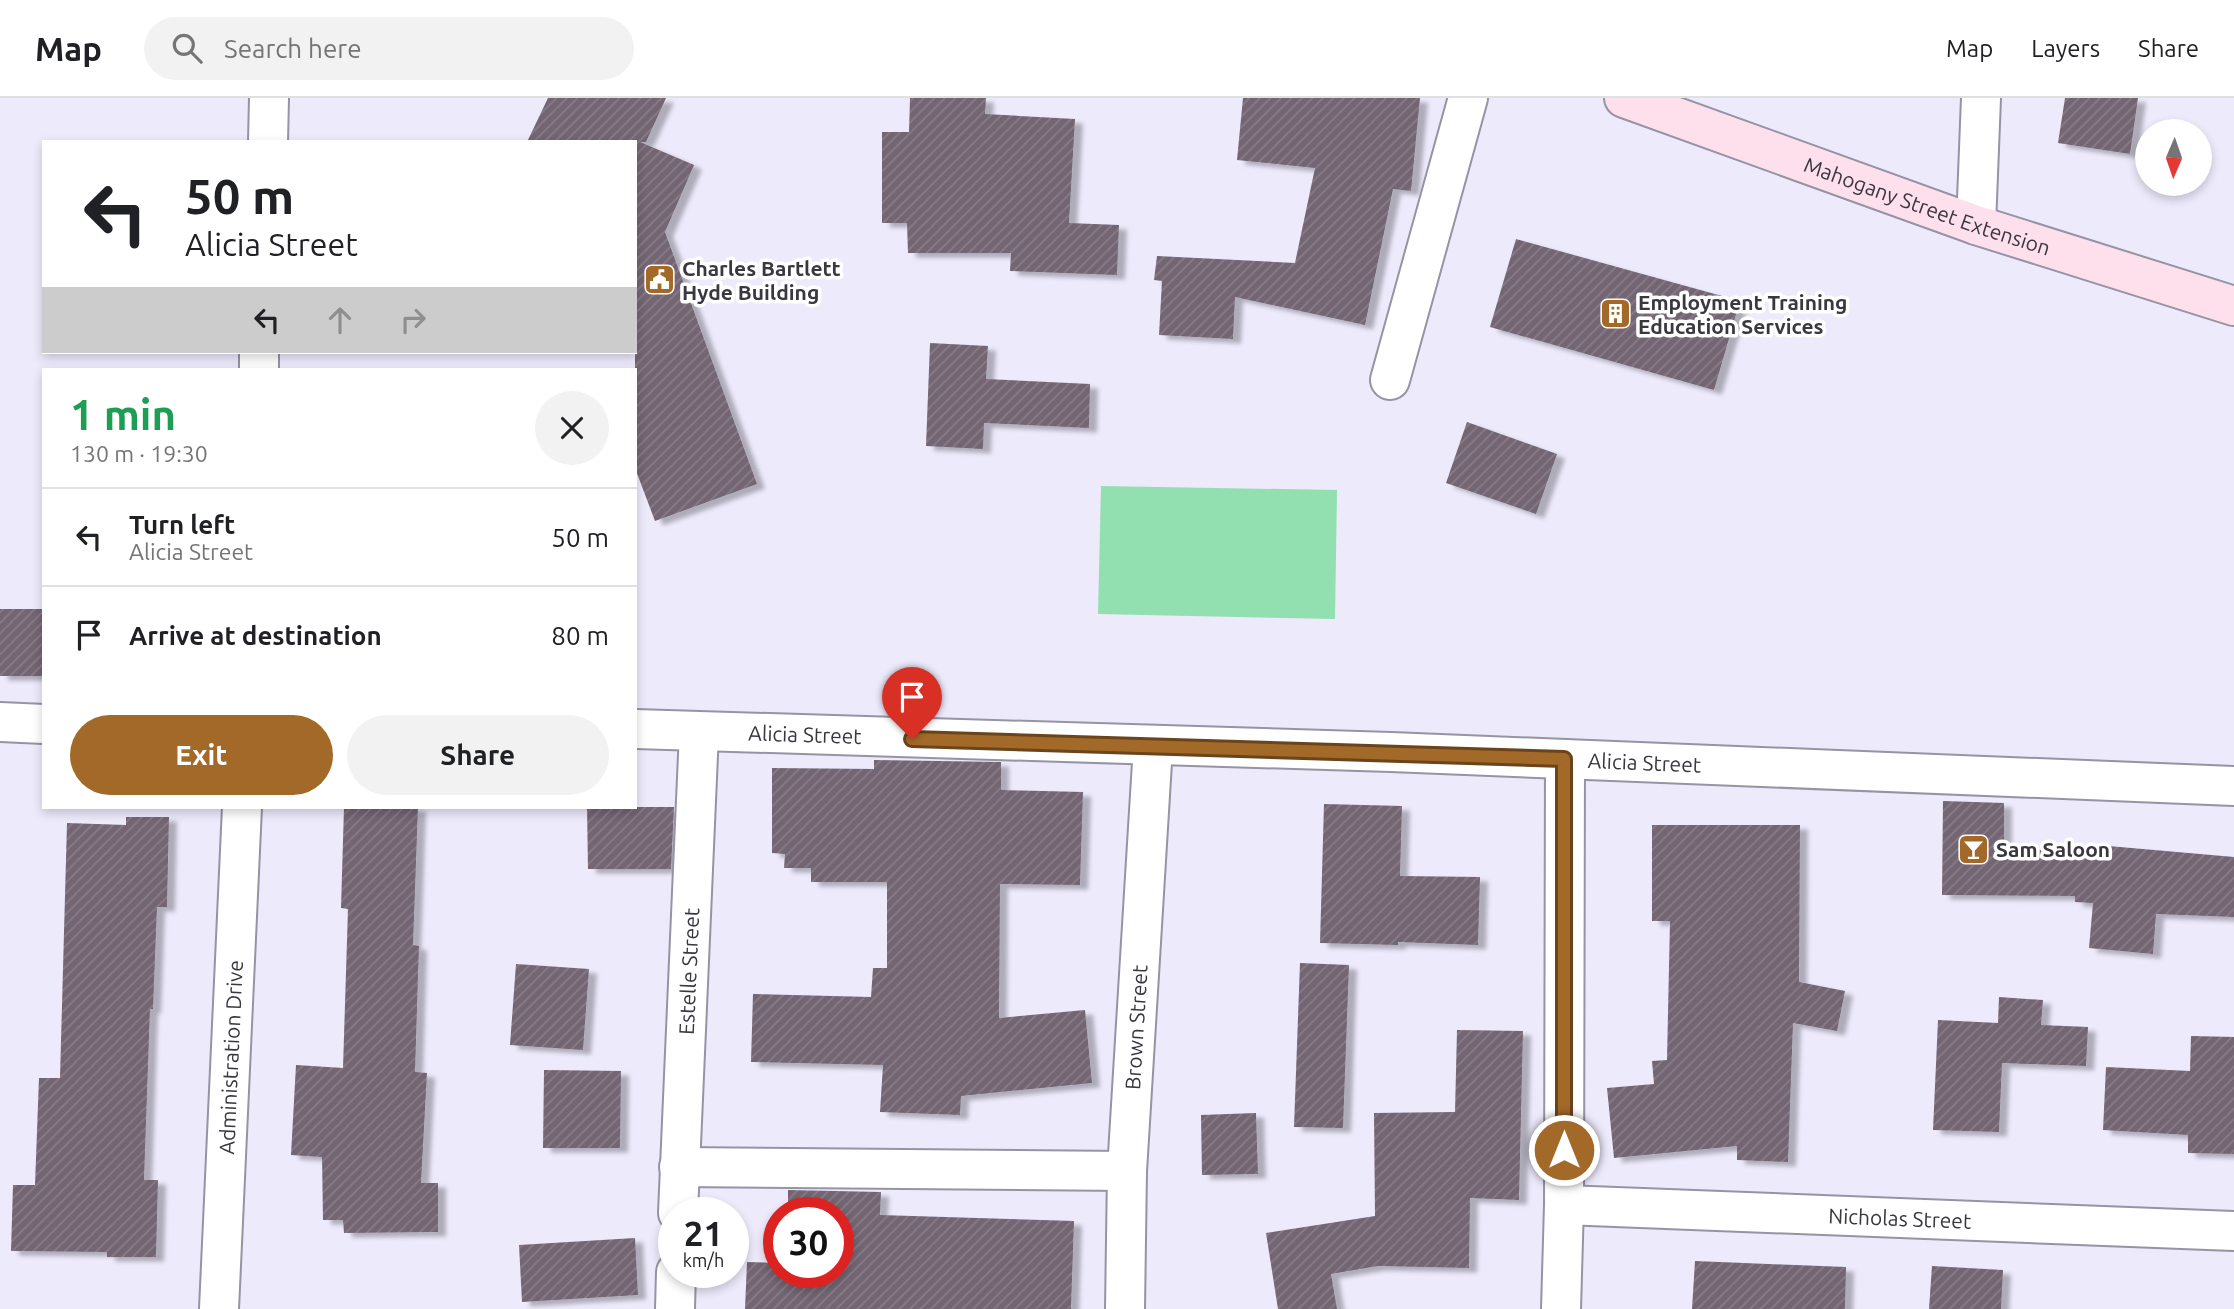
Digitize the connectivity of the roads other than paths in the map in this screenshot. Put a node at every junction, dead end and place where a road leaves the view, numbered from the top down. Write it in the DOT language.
graph roads {
  1 [pos="269,98"];
  2 [pos="1468,98"];
  3 [pos="1624,98"];
  4 [pos="1980,98"];
  5 [pos="268,140"];
  6 [pos="1976,225"];
  7 [pos="2234,306"];
  8 [pos="1390,380"];
  9 [pos="0,722"];
  10 [pos="42,723"];
  11 [pos="637,729"];
  12 [pos="699,732"];
  13 [pos="1153,746"];
  14 [pos="1564,759"];
  15 [pos="2234,786"];
  16 [pos="242,809"];
  17 [pos="678,1167"];
  18 [pos="1128,1171"];
  19 [pos="678,1197"];
  20 [pos="1564,1206"];
  21 [pos="2234,1231"];
  22 [pos="676,1288"];
  23 [pos="219,1309"];
  24 [pos="675,1309"];
  25 [pos="1125,1309"];
  26 [pos="1561,1309"];
  1 -- 5 [label="street"];
  2 -- 8 [label="street"];
  3 -- 6 [label="street, Mahogany Street Extension"];
  4 -- 6 [label="street"];
  6 -- 7 [label="street, Mahogany Street Extension"];
  9 -- 10 [label="street"];
  11 -- 12 [label="street, Alicia Street"];
  12 -- 13 [label="street, Alicia Street"];
  12 -- 17 [label="street, Estelle Street"];
  13 -- 14 [label="street, Alicia Street"];
  13 -- 18 [label="street, Brown Street"];
  14 -- 15 [label="street, Alicia Street"];
  14 -- 20 [label="street"];
  16 -- 23 [label="street, Administration Drive"];
  17 -- 18 [label="street"];
  17 -- 19 [label="street, Estelle Street"];
  18 -- 25 [label="street, Brown Street"];
  20 -- 21 [label="street, Nicholas Street"];
  20 -- 26 [label="street"];
  22 -- 24 [label="street"];
}
